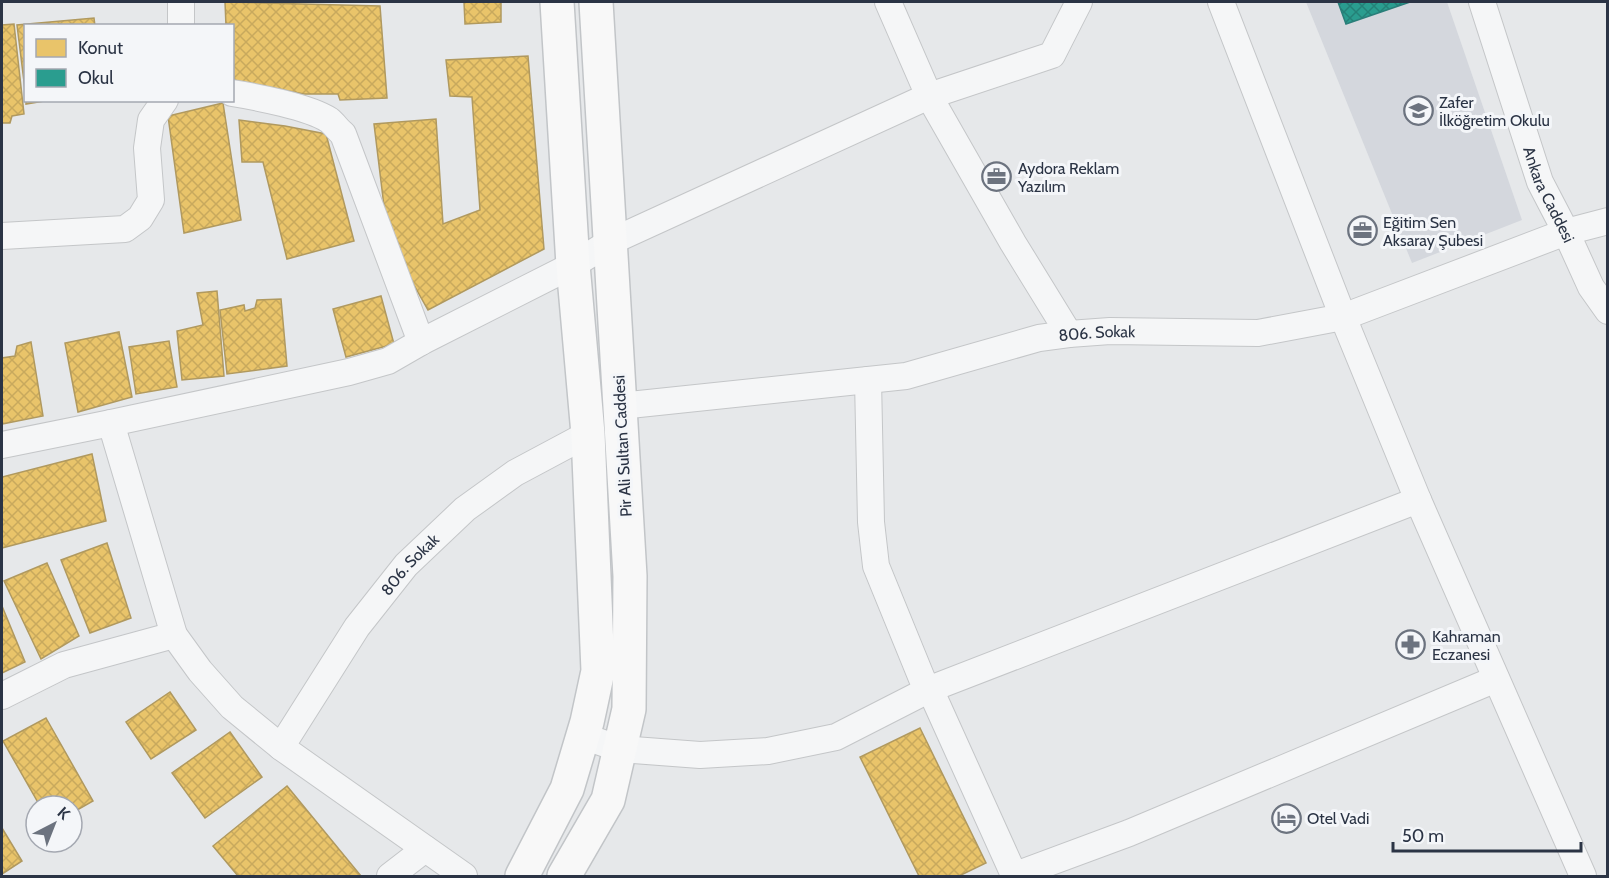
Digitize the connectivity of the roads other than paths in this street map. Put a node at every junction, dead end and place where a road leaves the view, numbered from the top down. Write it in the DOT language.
graph roads {
  1 [pos="181,2"];
  2 [pos="557,2"];
  3 [pos="596,2"];
  4 [pos="888,2"];
  5 [pos="1079,2"];
  6 [pos="1221,2"];
  7 [pos="1482,2"];
  8 [pos="181,24"];
  9 [pos="234,93"];
  10 [pos="929,96"];
  11 [pos="165,102"];
  12 [pos="1608,221"];
  13 [pos="1566,232"];
  14 [pos="2,236"];
  15 [pos="610,242"];
  16 [pos="573,265"];
  17 [pos="1608,311"];
  18 [pos="1343,317"];
  19 [pos="1069,334"];
  20 [pos="421,342"];
  21 [pos="868,380"];
  22 [pos="620,406"];
  23 [pos="111,423"];
  24 [pos="588,434"];
  25 [pos="2,445"];
  26 [pos="1418,500"];
  27 [pos="174,635"];
  28 [pos="1496,679"];
  29 [pos="929,690"];
  30 [pos="2,696"];
  31 [pos="583,736"];
  32 [pos="281,747"];
  33 [pos="620,749"];
  34 [pos="425,849"];
  35 [pos="390,876"];
  36 [pos="464,876"];
  37 [pos="522,876"];
  38 [pos="564,876"];
  39 [pos="1013,876"];
  40 [pos="1583,876"];
  1 -- 8 [label="street"];
  2 -- 16 [label="main road"];
  3 -- 15 [label="main road, Pir Ali Sultan Caddesi"];
  4 -- 10 [label="street"];
  5 -- 10 [label="street"];
  6 -- 18 [label="street"];
  7 -- 13 [label="street, Ankara Caddesi"];
  9 -- 20 [label="street"];
  10 -- 15 [label="street"];
  10 -- 19 [label="street"];
  11 -- 14 [label="street"];
  12 -- 13 [label="street, 806. Sokak"];
  13 -- 17 [label="street, Ankara Caddesi"];
  13 -- 18 [label="street, 806. Sokak"];
  15 -- 16 [label="street"];
  15 -- 22 [label="main road, Pir Ali Sultan Caddesi"];
  16 -- 20 [label="street"];
  16 -- 24 [label="main road"];
  18 -- 19 [label="street, 806. Sokak"];
  18 -- 26 [label="street"];
  19 -- 21 [label="street, 806. Sokak"];
  20 -- 23 [label="street"];
  21 -- 22 [label="street, 806. Sokak"];
  21 -- 29 [label="street"];
  22 -- 33 [label="main road, Pir Ali Sultan Caddesi"];
  23 -- 25 [label="street"];
  23 -- 27 [label="street"];
  24 -- 31 [label="main road"];
  24 -- 32 [label="street, 806. Sokak"];
  26 -- 28 [label="street"];
  26 -- 29 [label="street"];
  27 -- 30 [label="street"];
  27 -- 32 [label="street"];
  28 -- 39 [label="street"];
  28 -- 40 [label="street"];
  29 -- 33 [label="street"];
  29 -- 39 [label="street"];
  31 -- 33 [label="street"];
  31 -- 37 [label="main road"];
  32 -- 34 [label="street"];
  33 -- 38 [label="main road, Pir Ali Sultan Caddesi"];
  34 -- 35 [label="street"];
  34 -- 36 [label="street"];
}
